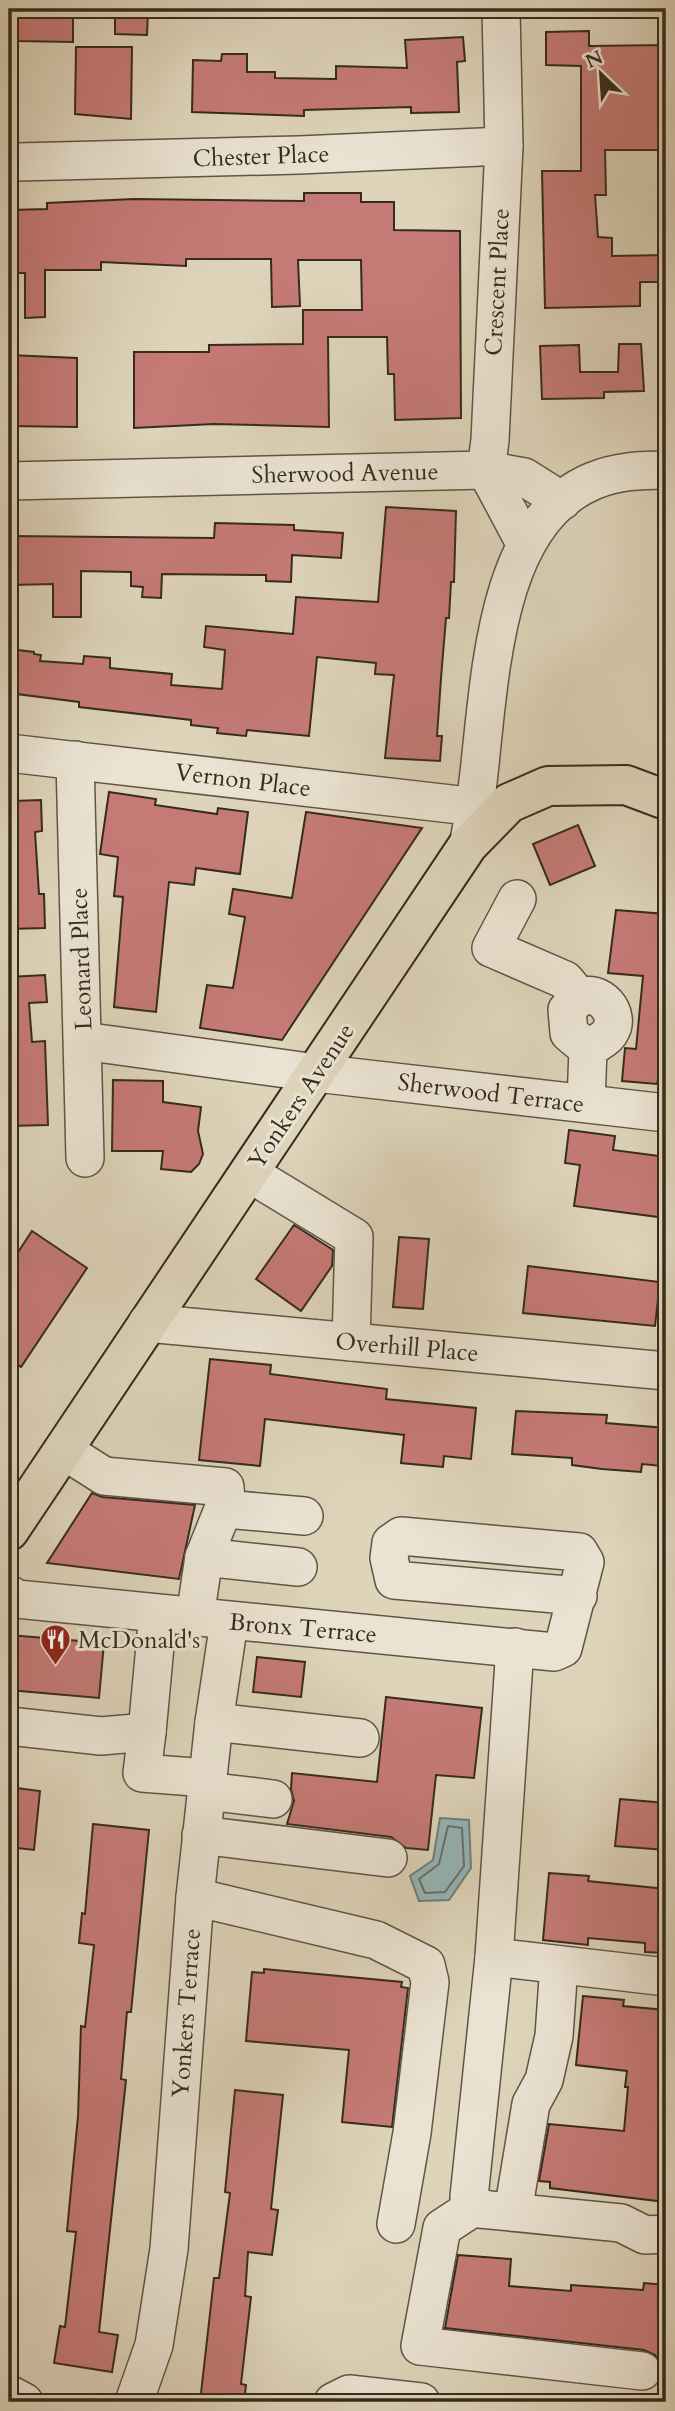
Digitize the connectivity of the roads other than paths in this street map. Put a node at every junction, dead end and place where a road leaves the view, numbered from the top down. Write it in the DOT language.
graph roads {
  1 [pos="501,9"];
  2 [pos="503,146"];
  3 [pos="18,162"];
  4 [pos="486,470"];
  5 [pos="666,470"];
  6 [pos="9,481"];
  7 [pos="562,501"];
  8 [pos="526,545"];
  9 [pos="9,753"];
  10 [pos="75,760"];
  11 [pos="666,800"];
  12 [pos="477,807"];
  13 [pos="468,845"];
  14 [pos="517,899"];
  15 [pos="83,1041"];
  16 [pos="316,1073"];
  17 [pos="586,1104"];
  18 [pos="666,1113"];
  19 [pos="85,1158"];
  20 [pos="249,1173"];
  21 [pos="147,1323"];
  22 [pos="351,1342"];
  23 [pos="666,1371"];
  24 [pos="63,1450"];
  25 [pos="226,1502"];
  26 [pos="304,1516"];
  27 [pos="9,1531"];
  28 [pos="204,1557"];
  29 [pos="298,1567"];
  30 [pos="9,1594"];
  31 [pos="578,1596"];
  32 [pos="158,1614"];
  33 [pos="212,1619"];
  34 [pos="514,1647"];
  35 [pos="152,1681"];
  36 [pos="9,1714"];
  37 [pos="214,1722"];
  38 [pos="9,1726"];
  39 [pos="147,1732"];
  40 [pos="360,1738"];
  41 [pos="207,1784"];
  42 [pos="273,1799"];
  43 [pos="201,1835"];
  44 [pos="388,1858"];
  45 [pos="195,1897"];
  46 [pos="494,1957"];
  47 [pos="559,1965"];
  48 [pos="666,1977"];
  49 [pos="477,2205"];
  50 [pos="513,2212"];
  51 [pos="396,2224"];
  52 [pos="666,2234"];
  53 [pos="642,2371"];
  54 [pos="9,2393"];
  55 [pos="24,2402"];
  56 [pos="134,2402"];
  57 [pos="333,2402"];
  58 [pos="421,2402"];
  1 -- 2 [label="street, Crescent Place"];
  2 -- 3 [label="street, Chester Place"];
  2 -- 4 [label="street, Crescent Place"];
  4 -- 6 [label="street, Sherwood Avenue"];
  4 -- 7 [label="street, Sherwood Avenue"];
  4 -- 8 [label="street"];
  5 -- 7 [label="street"];
  7 -- 8 [label="street"];
  8 -- 12 [label="street"];
  9 -- 10 [label="street, Vernon Place"];
  10 -- 12 [label="street, Vernon Place"];
  10 -- 15 [label="street, Leonard Place"];
  11 -- 13 [label="main road, Yonkers Avenue"];
  12 -- 13 [label="street"];
  13 -- 16 [label="main road, Yonkers Avenue"];
  14 -- 17 [label="street"];
  15 -- 16 [label="street, Sherwood Terrace"];
  15 -- 19 [label="street, Leonard Place"];
  16 -- 17 [label="street, Sherwood Terrace"];
  16 -- 20 [label="main road, Yonkers Avenue"];
  17 -- 18 [label="street, Sherwood Terrace"];
  20 -- 21 [label="main road, Yonkers Avenue"];
  20 -- 22 [label="street"];
  21 -- 22 [label="street, Overhill Place"];
  21 -- 24 [label="main road, Yonkers Avenue"];
  22 -- 23 [label="street, Overhill Place"];
  24 -- 25 [label="street"];
  24 -- 27 [label="main road, Yonkers Avenue"];
  25 -- 26 [label="street"];
  25 -- 28 [label="street, Yonkers Terrace"];
  28 -- 29 [label="street"];
  28 -- 33 [label="street, Yonkers Terrace"];
  30 -- 32 [label="street, Bronx Terrace"];
  31 -- 34 [label="street, Bronx Terrace"];
  32 -- 33 [label="street, Bronx Terrace"];
  32 -- 35 [label="street"];
  33 -- 34 [label="street, Bronx Terrace"];
  33 -- 37 [label="street, Yonkers Terrace"];
  34 -- 46 [label="street"];
  35 -- 36 [label="street"];
  35 -- 39 [label="street"];
  37 -- 40 [label="street"];
  37 -- 41 [label="street, Yonkers Terrace"];
  38 -- 39 [label="street"];
  39 -- 41 [label="street"];
  41 -- 42 [label="street"];
  41 -- 43 [label="street, Yonkers Terrace"];
  43 -- 44 [label="street"];
  43 -- 45 [label="street, Yonkers Terrace"];
  45 -- 51 [label="street"];
  45 -- 56 [label="street, Yonkers Terrace"];
  46 -- 47 [label="street"];
  46 -- 49 [label="street"];
  47 -- 48 [label="street"];
  47 -- 50 [label="street"];
  49 -- 50 [label="street"];
  49 -- 53 [label="street"];
  50 -- 52 [label="street"];
  54 -- 55 [label="street"];
  57 -- 58 [label="street"];
}
